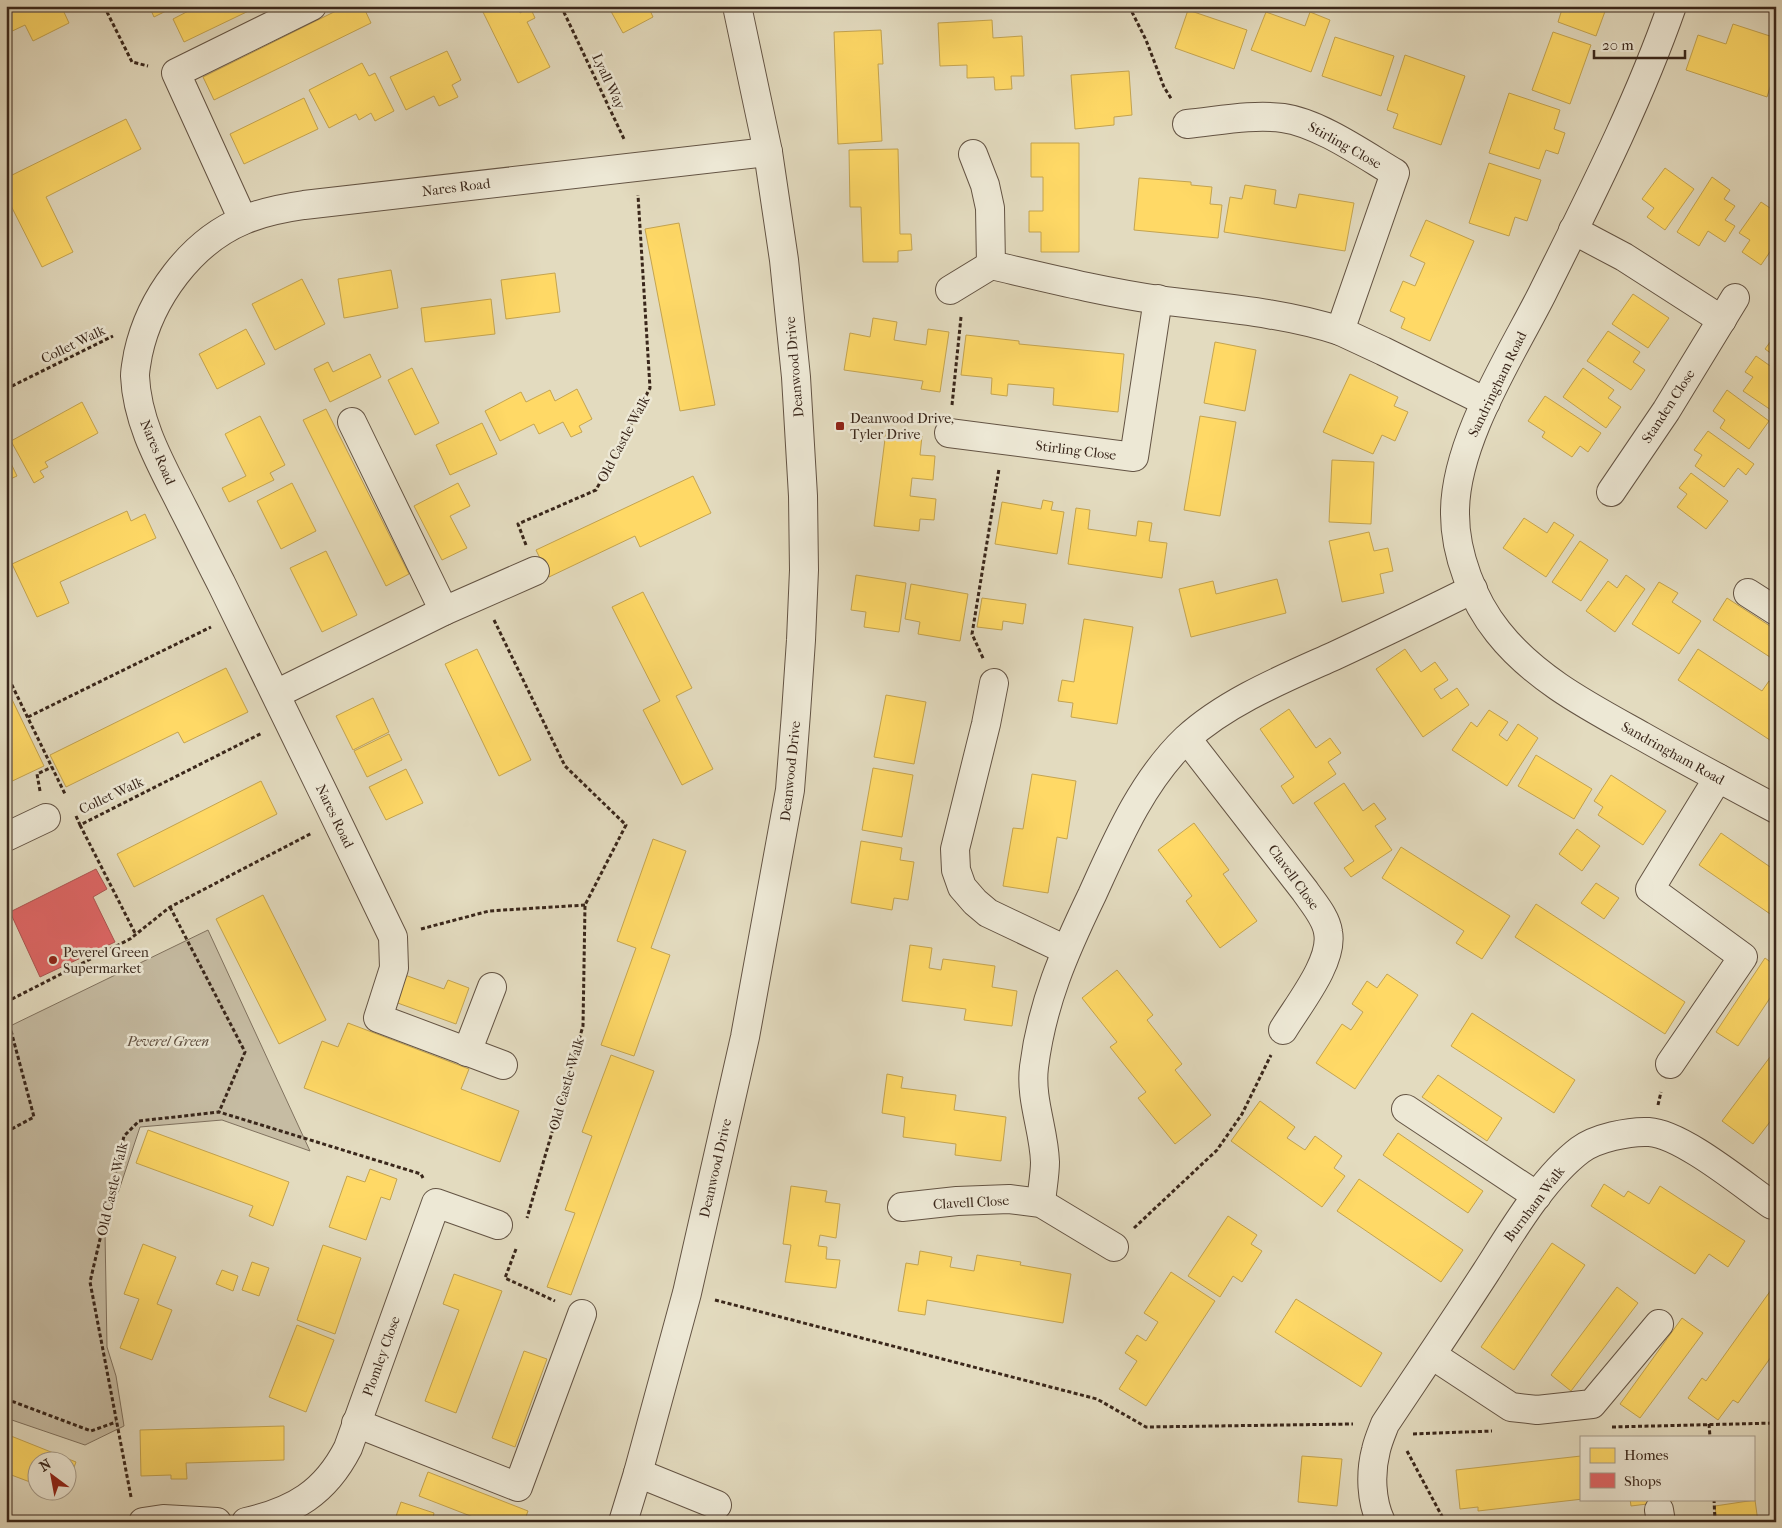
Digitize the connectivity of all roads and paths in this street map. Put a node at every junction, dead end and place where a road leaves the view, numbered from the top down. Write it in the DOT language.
graph roads {
  1 [pos="104,6"];
  2 [pos="312,6"];
  3 [pos="562,6"];
  4 [pos="737,6"];
  5 [pos="1129,6"];
  6 [pos="1672,6"];
  7 [pos="176,73"];
  8 [pos="1187,124"];
  9 [pos="768,152"];
  10 [pos="973,154"];
  11 [pos="637,166"];
  12 [pos="243,220"];
  13 [pos="1573,230"];
  14 [pos="991,265"];
  15 [pos="950,290"];
  16 [pos="1158,299"];
  17 [pos="150,318"];
  18 [pos="1340,331"];
  19 [pos="6,389"];
  20 [pos="1486,402"];
  21 [pos="352,422"];
  22 [pos="949,433"];
  23 [pos="1004,441"];
  24 [pos="1612,492"];
  25 [pos="535,571"];
  26 [pos="1473,589"];
  27 [pos="1748,592"];
  28 [pos="482,594"];
  29 [pos="444,611"];
  30 [pos="1776,611"];
  31 [pos="237,615"];
  32 [pos="6,673"];
  33 [pos="994,683"];
  34 [pos="276,694"];
  35 [pos="28,717"];
  36 [pos="1186,739"];
  37 [pos="1718,778"];
  38 [pos="68,800"];
  39 [pos="72,808"];
  40 [pos="1776,809"];
  41 [pos="46,818"];
  42 [pos="337,820"];
  43 [pos="80,825"];
  44 [pos="6,837"];
  45 [pos="586,905"];
  46 [pos="170,907"];
  47 [pos="136,935"];
  48 [pos="393,937"];
  49 [pos="1066,950"];
  50 [pos="492,987"];
  51 [pos="6,1002"];
  52 [pos="6,1012"];
  53 [pos="1283,1030"];
  54 [pos="467,1052"];
  55 [pos="1670,1064"];
  56 [pos="503,1065"];
  57 [pos="1406,1109"];
  58 [pos="219,1112"];
  59 [pos="6,1132"];
  60 [pos="1650,1132"];
  61 [pos="1537,1196"];
  62 [pos="1776,1199"];
  63 [pos="436,1202"];
  64 [pos="1041,1203"];
  65 [pos="902,1206"];
  66 [pos="510,1229"];
  67 [pos="1114,1247"];
  68 [pos="688,1293"];
  69 [pos="582,1314"];
  70 [pos="1659,1324"];
  71 [pos="1432,1355"];
  72 [pos="6,1399"];
  73 [pos="1592,1404"];
  74 [pos="116,1422"];
  75 [pos="356,1423"];
  76 [pos="1776,1423"];
  77 [pos="1709,1424"];
  78 [pos="1392,1429"];
  79 [pos="1496,1431"];
  80 [pos="1710,1436"];
  81 [pos="638,1473"];
  82 [pos="1714,1500"];
  83 [pos="717,1506"];
  84 [pos="138,1513"];
  85 [pos="217,1522"];
  86 [pos="246,1522"];
  87 [pos="623,1522"];
  88 [pos="1380,1522"];
  89 [pos="1445,1522"];
  90 [pos="1716,1522"];
  1 -- 7 [label="path"];
  2 -- 7 [label="street"];
  3 -- 11 [label="path, Lyall Way"];
  4 -- 9 [label="street, Deanwood Drive"];
  5 -- 8 [label="path"];
  6 -- 13 [label="street, Sandringham Road"];
  7 -- 12 [label="street"];
  8 -- 18 [label="street, Stirling Close"];
  9 -- 11 [label="street, Nares Road"];
  9 -- 68 [label="street, Deanwood Drive"];
  10 -- 14 [label="street"];
  11 -- 12 [label="street, Nares Road"];
  11 -- 25 [label="path, Old Castle Walk"];
  12 -- 17 [label="street, Nares Road"];
  13 -- 20 [label="street, Sandringham Road"];
  13 -- 24 [label="street, Standen Close"];
  14 -- 15 [label="street"];
  14 -- 16 [label="street"];
  15 -- 22 [label="path"];
  16 -- 18 [label="street"];
  16 -- 23 [label="street, Stirling Close"];
  17 -- 19 [label="path, Collet Walk"];
  17 -- 31 [label="street, Nares Road"];
  18 -- 20 [label="street"];
  20 -- 26 [label="street, Sandringham Road"];
  21 -- 29 [label="street"];
  22 -- 23 [label="street, Stirling Close"];
  23 -- 33 [label="path"];
  25 -- 28 [label="street"];
  26 -- 36 [label="street"];
  26 -- 37 [label="street, Sandringham Road"];
  27 -- 30 [label="street"];
  28 -- 29 [label="street"];
  28 -- 45 [label="path, Old Castle Walk"];
  29 -- 34 [label="street"];
  31 -- 34 [label="street, Nares Road"];
  31 -- 35 [label="path"];
  32 -- 35 [label="path, Collet Walk"];
  33 -- 49 [label="street"];
  34 -- 42 [label="street, Nares Road"];
  34 -- 43 [label="path, Collet Walk"];
  35 -- 38 [label="path, Collet Walk"];
  36 -- 49 [label="street"];
  36 -- 53 [label="street, Clavell Close"];
  37 -- 40 [label="street, Sandringham Road"];
  37 -- 55 [label="street"];
  39 -- 43 [label="path, Collet Walk"];
  41 -- 44 [label="street"];
  42 -- 46 [label="path"];
  42 -- 48 [label="street, Nares Road"];
  43 -- 47 [label="path"];
  45 -- 48 [label="path"];
  45 -- 66 [label="path, Old Castle Walk"];
  46 -- 47 [label="path"];
  46 -- 58 [label="path"];
  47 -- 51 [label="path"];
  48 -- 54 [label="street"];
  49 -- 64 [label="street"];
  50 -- 54 [label="street"];
  52 -- 59 [label="path"];
  53 -- 67 [label="path"];
  54 -- 56 [label="street"];
  55 -- 60 [label="path"];
  57 -- 61 [label="street"];
  58 -- 63 [label="path, Old Castle Walk"];
  58 -- 74 [label="path, Old Castle Walk"];
  60 -- 61 [label="street, Burnham Walk"];
  60 -- 62 [label="street, Burnham Walk"];
  61 -- 71 [label="street, Burnham Walk"];
  63 -- 66 [label="street"];
  63 -- 75 [label="street, Plomley Close"];
  64 -- 65 [label="street, Clavell Close"];
  64 -- 67 [label="street, Clavell Close"];
  66 -- 69 [label="path, Old Castle Walk"];
  68 -- 78 [label="path"];
  68 -- 81 [label="street, Deanwood Drive"];
  69 -- 75 [label="street"];
  70 -- 73 [label="street"];
  71 -- 73 [label="street"];
  71 -- 78 [label="street, Burnham Walk"];
  72 -- 74 [label="path"];
  73 -- 77 [label="path"];
  74 -- 84 [label="path, Old Castle Walk"];
  75 -- 86 [label="street, Plomley Close"];
  76 -- 77 [label="path"];
  77 -- 80 [label="path"];
  78 -- 79 [label="path"];
  78 -- 88 [label="street, Burnham Walk"];
  78 -- 89 [label="path"];
  81 -- 83 [label="street"];
  81 -- 87 [label="street, Deanwood Drive"];
  82 -- 90 [label="path"];
  84 -- 85 [label="street"];
}
